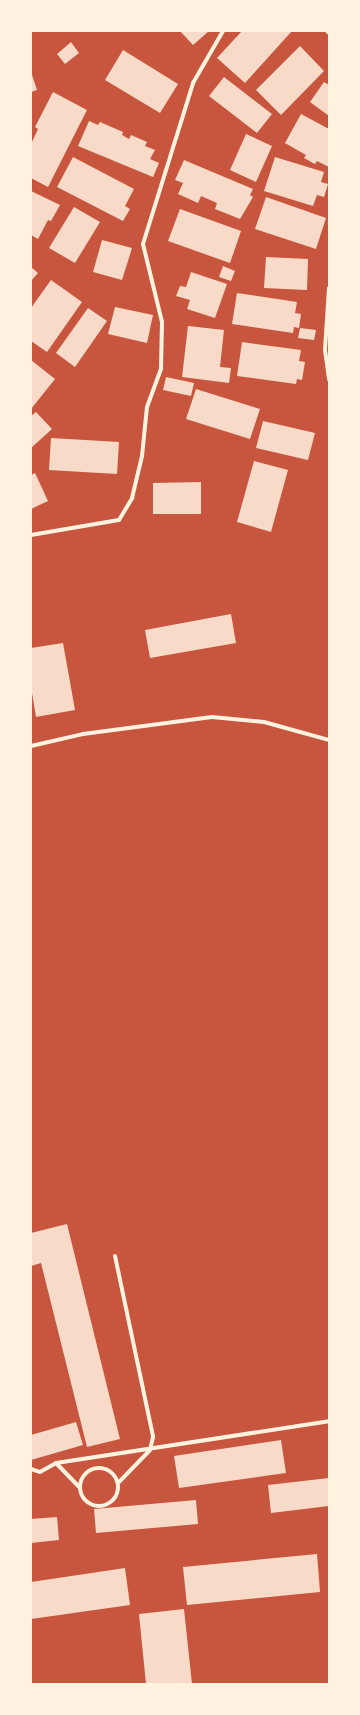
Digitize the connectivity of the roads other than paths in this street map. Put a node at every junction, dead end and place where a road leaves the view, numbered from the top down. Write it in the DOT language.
graph roads {
  1 [pos="223,31"];
  2 [pos="326,31"];
  3 [pos="329,33"];
  4 [pos="329,288"];
  5 [pos="329,380"];
  6 [pos="31,535"];
  7 [pos="329,740"];
  8 [pos="31,746"];
  9 [pos="115,1256"];
  10 [pos="329,1421"];
  11 [pos="150,1450"];
  12 [pos="56,1463"];
  13 [pos="31,1469"];
  14 [pos="118,1483"];
  15 [pos="79,1487"];
  1 -- 6 [label="street"];
  2 -- 3 [label="street"];
  4 -- 5 [label="street"];
  7 -- 8 [label="street"];
  9 -- 11 [label="street"];
  10 -- 11 [label="street"];
  11 -- 12 [label="street"];
  11 -- 14 [label="street"];
  12 -- 13 [label="street"];
  12 -- 15 [label="street"];
  14 -- 15 [label="street"];
  14 -- 15 [label="street"];
}
